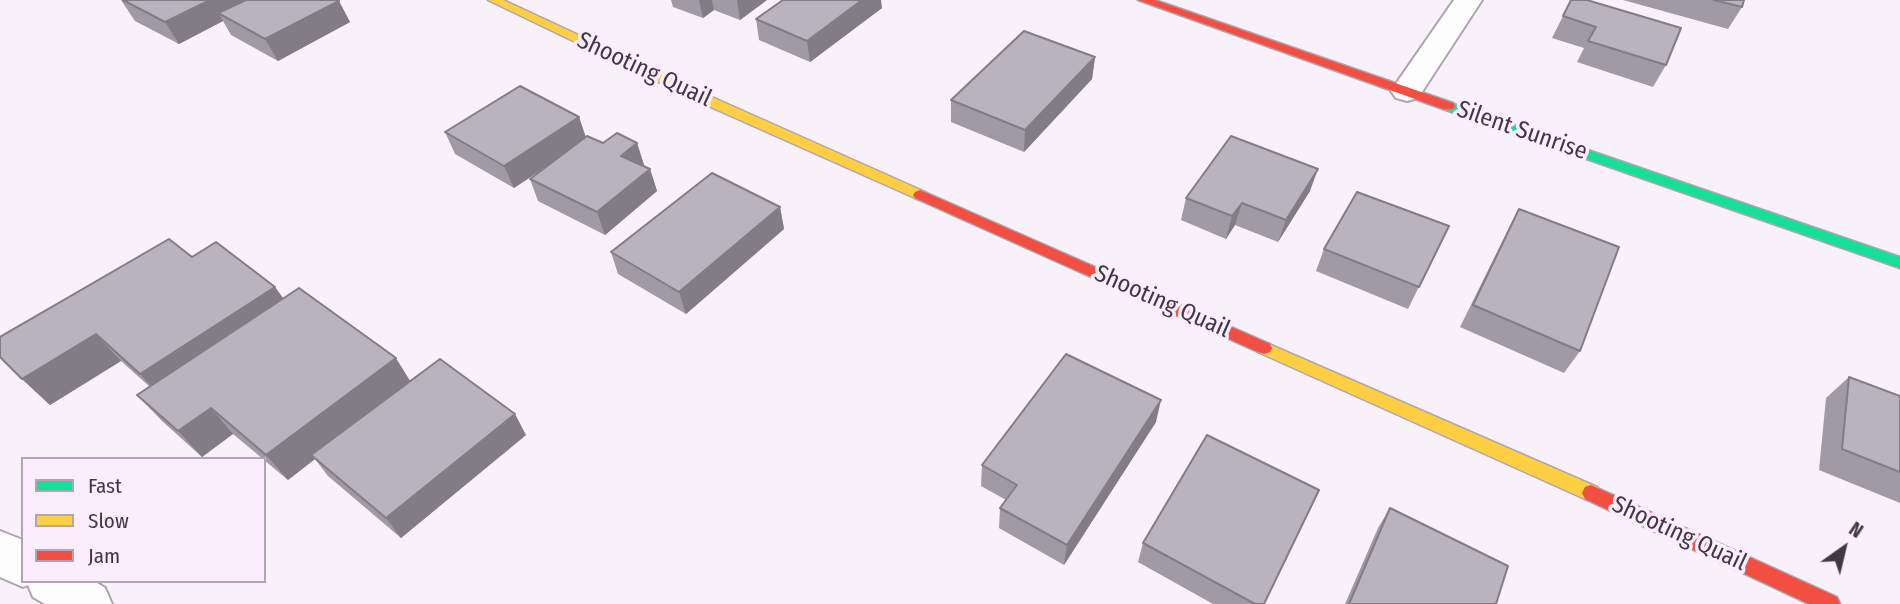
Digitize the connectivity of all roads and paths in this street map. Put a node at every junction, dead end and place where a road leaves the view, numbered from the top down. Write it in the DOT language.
graph roads {
  1 [pos="494,0"];
  2 [pos="1144,0"];
  3 [pos="1468,0"];
  4 [pos="1407,91"];
  5 [pos="1900,264"];
  6 [pos="0,552"];
  7 [pos="21,564"];
  8 [pos="53,583"];
  9 [pos="88,604"];
  10 [pos="1830,604"];
  1 -- 10 [label="street, Shooting Quail"];
  2 -- 4 [label="street, Silent Sunrise"];
  3 -- 4 [label="street"];
  4 -- 5 [label="street, Silent Sunrise"];
  6 -- 7 [label="street"];
  8 -- 9 [label="street"];
}
